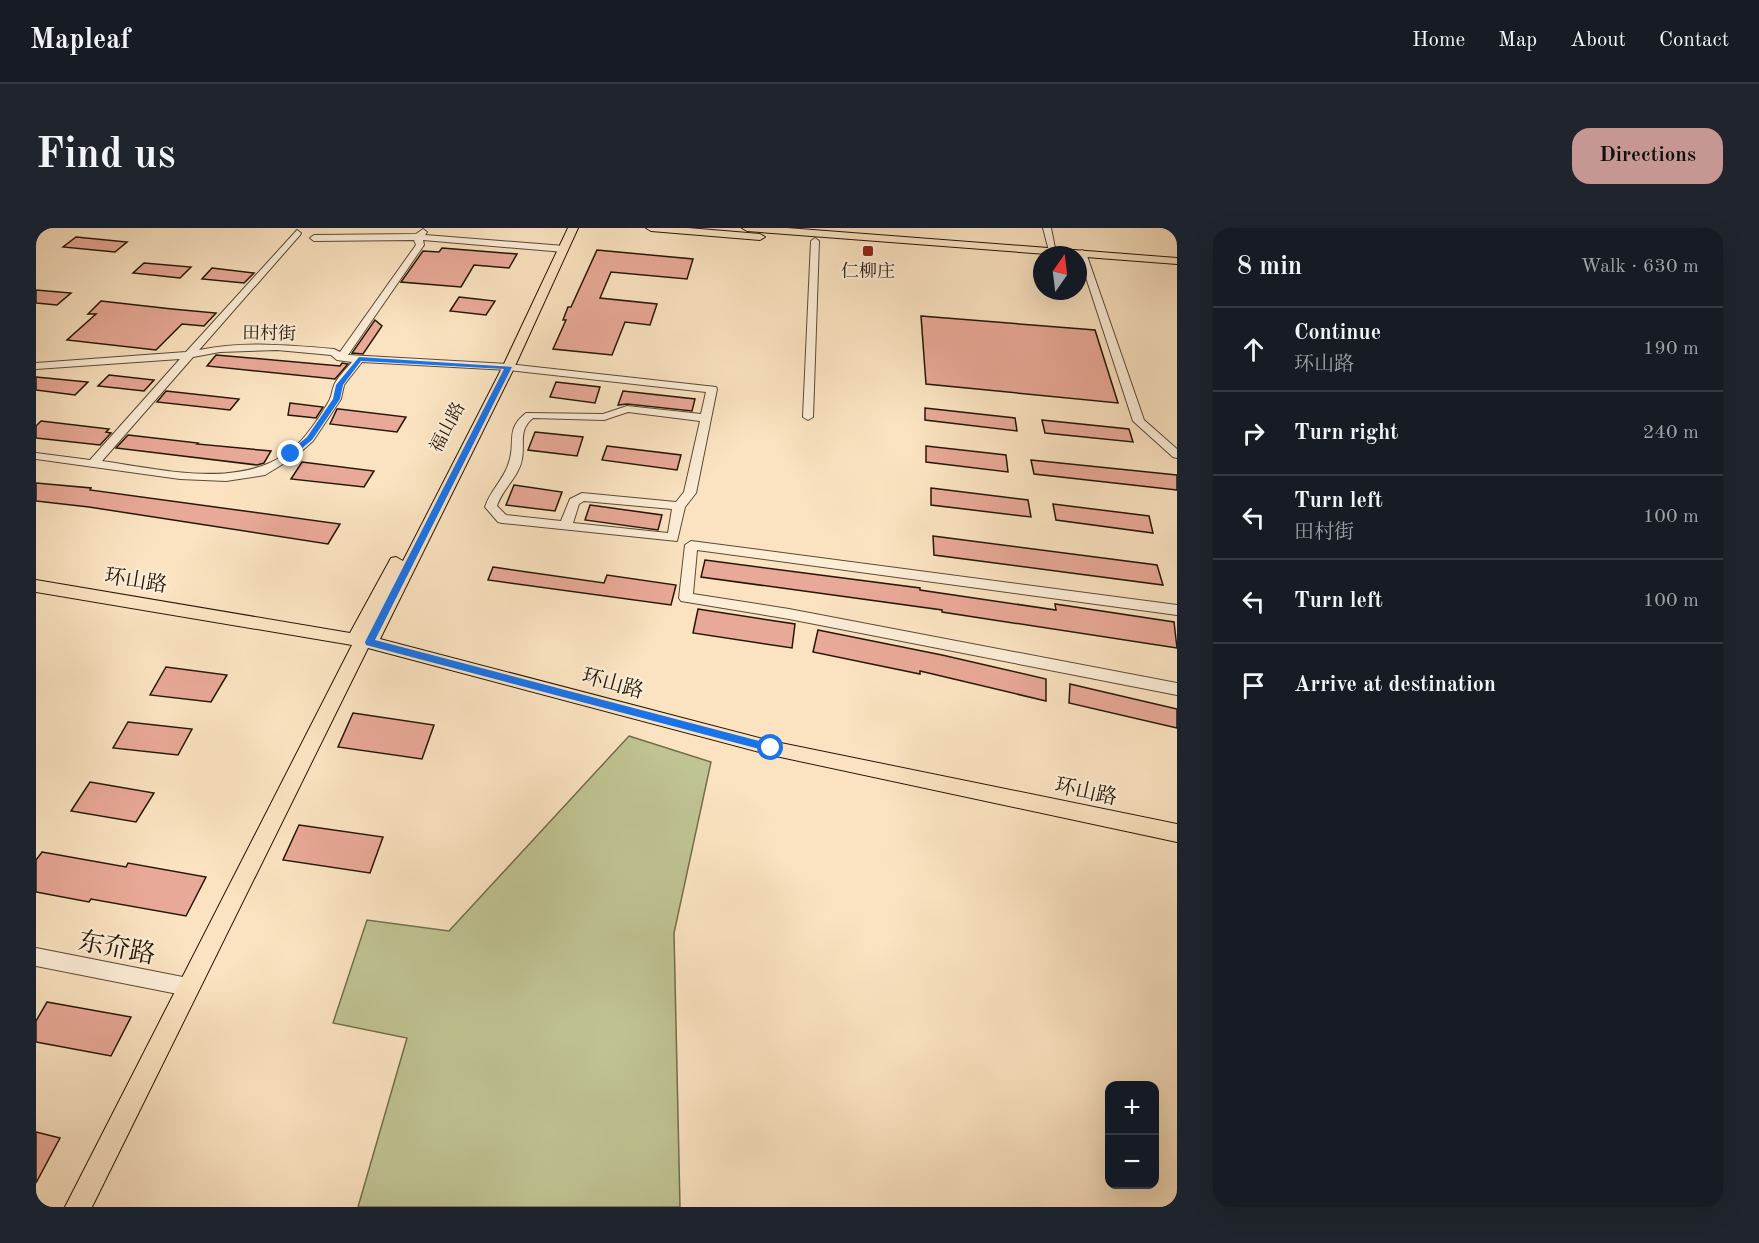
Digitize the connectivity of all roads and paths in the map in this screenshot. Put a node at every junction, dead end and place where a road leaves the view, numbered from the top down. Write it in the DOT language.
graph roads {
  1 [pos="426,228"];
  2 [pos="563,228"];
  3 [pos="573,228"];
  4 [pos="651,228"];
  5 [pos="747,228"];
  6 [pos="1047,228"];
  7 [pos="297,233"];
  8 [pos="418,237"];
  9 [pos="314,238"];
  10 [pos="815,241"];
  11 [pos="1052,246"];
  12 [pos="559,249"];
  13 [pos="1033,249"];
  14 [pos="1033,257"];
  15 [pos="1087,258"];
  16 [pos="1087,259"];
  17 [pos="1177,261"];
  18 [pos="1177,268"];
  19 [pos="1087,275"];
  20 [pos="188,355"];
  21 [pos="341,358"];
  22 [pos="359,359"];
  23 [pos="36,366"];
  24 [pos="504,367"];
  25 [pos="808,417"];
  26 [pos="706,418"];
  27 [pos="1177,455"];
  28 [pos="36,456"];
  29 [pos="92,465"];
  30 [pos="679,506"];
  31 [pos="566,527"];
  32 [pos="36,586"];
  33 [pos="1177,610"];
  34 [pos="362,641"];
  35 [pos="1177,688"];
  36 [pos="1177,833"];
  37 [pos="36,957"];
  38 [pos="188,987"];
  39 [pos="78,1207"];
  1 -- 8 [label="street"];
  2 -- 12 [label="main road"];
  3 -- 12 [label="main road"];
  4 -- 10 [label="main road"];
  5 -- 13 [label="main road"];
  6 -- 11 [label="street"];
  7 -- 20 [label="street"];
  8 -- 9 [label="street"];
  8 -- 12 [label="street"];
  8 -- 21 [label="street"];
  10 -- 14 [label="main road"];
  10 -- 25 [label="street"];
  12 -- 24 [label="main road"];
  15 -- 17 [label="main road"];
  16 -- 18 [label="main road"];
  19 -- 27 [label="street"];
  20 -- 21 [label="street, 田村街"];
  20 -- 23 [label="street, 田村街"];
  20 -- 29 [label="street"];
  21 -- 22 [label="street, 田村街"];
  22 -- 24 [label="street, 田村街"];
  22 -- 29 [label="street"];
  24 -- 26 [label="street, 田村街"];
  24 -- 34 [label="main road"];
  26 -- 30 [label="street"];
  26 -- 31 [label="street"];
  28 -- 29 [label="street"];
  30 -- 31 [label="street"];
  30 -- 31 [label="street"];
  32 -- 34 [label="main road, 环山路"];
  33 -- 35 [label="street"];
  34 -- 36 [label="main road, 环山路"];
  34 -- 38 [label="main road"];
  37 -- 38 [label="street, 东夼路"];
  38 -- 39 [label="main road"];
}
